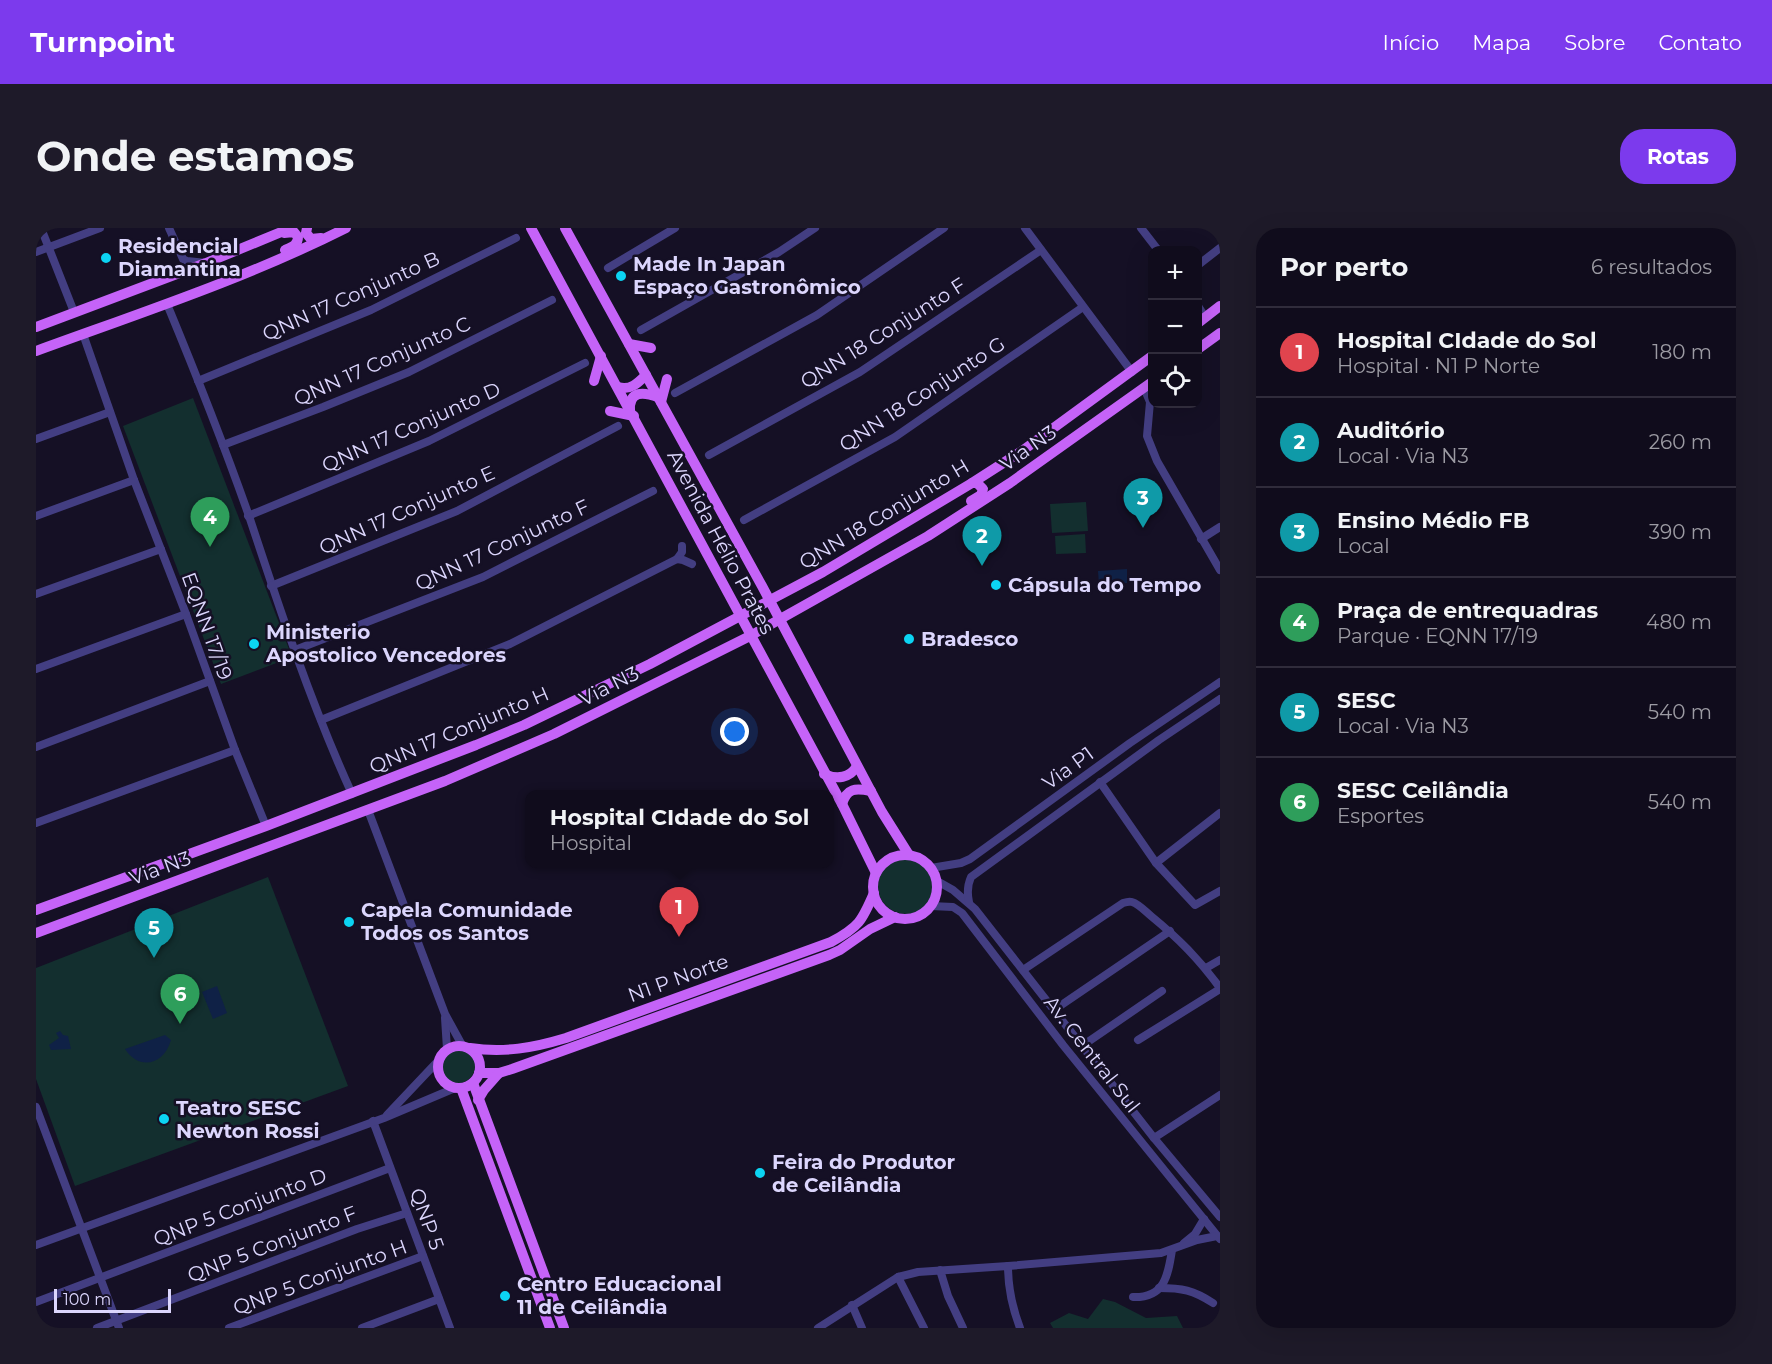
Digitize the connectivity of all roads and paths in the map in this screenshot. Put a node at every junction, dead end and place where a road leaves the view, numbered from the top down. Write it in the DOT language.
graph roads {
  1 [pos="41,228"];
  2 [pos="100,228"];
  3 [pos="169,228"];
  4 [pos="291,228"];
  5 [pos="308,228"];
  6 [pos="346,228"];
  7 [pos="531,228"];
  8 [pos="565,228"];
  9 [pos="675,228"];
  10 [pos="815,228"];
  11 [pos="944,228"];
  12 [pos="1025,228"];
  13 [pos="1143,229"];
  14 [pos="279,234"];
  15 [pos="327,238"];
  16 [pos="516,238"];
  17 [pos="1155,246"];
  18 [pos="49,247"];
  19 [pos="1220,248"];
  20 [pos="1041,250"];
  21 [pos="36,252"];
  22 [pos="1202,261"];
  23 [pos="206,263"];
  24 [pos="608,268"];
  25 [pos="210,287"];
  26 [pos="552,300"];
  27 [pos="167,304"];
  28 [pos="1220,306"];
  29 [pos="1083,307"];
  30 [pos="74,312"];
  31 [pos="1202,319"];
  32 [pos="36,327"];
  33 [pos="641,330"];
  34 [pos="1220,333"];
  35 [pos="83,334"];
  36 [pos="629,344"];
  37 [pos="1202,346"];
  38 [pos="651,348"];
  39 [pos="36,351"];
  40 [pos="601,356"];
  41 [pos="1148,359"];
  42 [pos="585,363"];
  43 [pos="1132,372"];
  44 [pos="646,375"];
  45 [pos="667,379"];
  46 [pos="198,381"];
  47 [pos="594,381"];
  48 [pos="1148,386"];
  49 [pos="618,387"];
  50 [pos="675,393"];
  51 [pos="659,399"];
  52 [pos="1149,408"];
  53 [pos="610,411"];
  54 [pos="110,412"];
  55 [pos="632,413"];
  56 [pos="1069,418"];
  57 [pos="618,426"];
  58 [pos="36,439"];
  59 [pos="223,445"];
  60 [pos="709,455"];
  61 [pos="134,480"];
  62 [pos="972,483"];
  63 [pos="1003,487"];
  64 [pos="653,491"];
  65 [pos="36,516"];
  66 [pos="248,516"];
  67 [pos="744,520"];
  68 [pos="1220,527"];
  69 [pos="1201,539"];
  70 [pos="682,546"];
  71 [pos="905,548"];
  72 [pos="160,549"];
  73 [pos="677,559"];
  74 [pos="692,564"];
  75 [pos="1220,570"];
  76 [pos="271,586"];
  77 [pos="36,594"];
  78 [pos="770,601"];
  79 [pos="186,614"];
  80 [pos="740,617"];
  81 [pos="780,620"];
  82 [pos="750,636"];
  83 [pos="295,650"];
  84 [pos="650,664"];
  85 [pos="36,669"];
  86 [pos="210,681"];
  87 [pos="1220,682"];
  88 [pos="1220,699"];
  89 [pos="321,720"];
  90 [pos="524,725"];
  91 [pos="554,734"];
  92 [pos="36,747"];
  93 [pos="235,750"];
  94 [pos="857,766"];
  95 [pos="824,774"];
  96 [pos="445,781"];
  97 [pos="1100,782"];
  98 [pos="834,790"];
  99 [pos="871,790"];
  100 [pos="834,791"];
  101 [pos="352,794"];
  102 [pos="842,804"];
  103 [pos="1046,804"];
  104 [pos="368,810"];
  105 [pos="1220,813"];
  106 [pos="1053,817"];
  107 [pos="288,818"];
  108 [pos="1023,821"];
  109 [pos="36,823"];
  110 [pos="266,826"];
  111 [pos="1032,832"];
  112 [pos="909,855"];
  113 [pos="1156,863"];
  114 [pos="932,868"];
  115 [pos="876,873"];
  116 [pos="129,877"];
  117 [pos="937,880"];
  118 [pos="160,887"];
  119 [pos="1220,891"];
  120 [pos="874,893"];
  121 [pos="969,902"];
  122 [pos="931,906"];
  123 [pos="36,910"];
  124 [pos="895,917"];
  125 [pos="36,927"];
  126 [pos="1170,932"];
  127 [pos="36,933"];
  128 [pos="1220,960"];
  129 [pos="1206,968"];
  130 [pos="1023,970"];
  131 [pos="1220,989"];
  132 [pos="1162,991"];
  133 [pos="1054,1010"];
  134 [pos="445,1014"];
  135 [pos="1138,1040"];
  136 [pos="1082,1046"];
  137 [pos="466,1047"];
  138 [pos="447,1049"];
  139 [pos="438,1061"];
  140 [pos="500,1073"];
  141 [pos="476,1078"];
  142 [pos="458,1088"];
  143 [pos="1220,1095"];
  144 [pos="478,1100"];
  145 [pos="36,1107"];
  146 [pos="384,1118"];
  147 [pos="373,1121"];
  148 [pos="1154,1138"];
  149 [pos="390,1168"];
  150 [pos="407,1212"];
  151 [pos="1220,1217"];
  152 [pos="1204,1219"];
  153 [pos="82,1228"];
  154 [pos="1219,1237"];
  155 [pos="36,1245"];
  156 [pos="1176,1248"];
  157 [pos="423,1256"];
  158 [pos="1008,1266"];
  159 [pos="940,1270"];
  160 [pos="898,1276"];
  161 [pos="101,1278"];
  162 [pos="1158,1288"];
  163 [pos="1133,1297"];
  164 [pos="440,1299"];
  165 [pos="36,1302"];
  166 [pos="1213,1304"];
  167 [pos="852,1305"];
  168 [pos="118,1324"];
  169 [pos="97,1328"];
  170 [pos="229,1328"];
  171 [pos="362,1328"];
  172 [pos="450,1328"];
  173 [pos="550,1328"];
  174 [pos="564,1328"];
  175 [pos="818,1328"];
  176 [pos="862,1328"];
  177 [pos="924,1328"];
  178 [pos="963,1328"];
  179 [pos="1020,1328"];
  1 -- 18 [label="street"];
  2 -- 18 [label="street"];
  3 -- 23 [label="street"];
  4 -- 14 [label="main road"];
  5 -- 15 [label="main road"];
  6 -- 15 [label="main road"];
  7 -- 40 [label="main road, Avenida Hélio Prates"];
  8 -- 36 [label="main road, Avenida Hélio Prates"];
  9 -- 24 [label="street"];
  10 -- 33 [label="street"];
  11 -- 50 [label="street"];
  12 -- 20 [label="street"];
  13 -- 17 [label="street"];
  14 -- 23 [label="main road"];
  14 -- 25 [label="main road"];
  15 -- 25 [label="main road"];
  16 -- 46 [label="street, QNN 17 Conjunto B"];
  18 -- 21 [label="street"];
  18 -- 30 [label="street"];
  19 -- 22 [label="street"];
  20 -- 29 [label="street"];
  20 -- 60 [label="street, QNN 18 Conjunto F"];
  23 -- 30 [label="main road"];
  25 -- 27 [label="main road"];
  26 -- 59 [label="street, QNN 17 Conjunto C"];
  27 -- 35 [label="main road"];
  27 -- 46 [label="street"];
  28 -- 31 [label="main road"];
  29 -- 43 [label="street"];
  29 -- 67 [label="street, QNN 18 Conjunto G"];
  30 -- 32 [label="main road"];
  34 -- 37 [label="main road"];
  35 -- 39 [label="main road"];
  35 -- 54 [label="street, EQNN 17/19"];
  36 -- 38 [label="main road"];
  36 -- 44 [label="main road, Avenida Hélio Prates"];
  40 -- 47 [label="main road"];
  40 -- 49 [label="main road, Avenida Hélio Prates"];
  41 -- 43 [label="main road"];
  42 -- 66 [label="street, QNN 17 Conjunto D"];
  43 -- 56 [label="main road, QNN 18 Conjunto H"];
  44 -- 49 [label="main road"];
  44 -- 51 [label="main road, Avenida Hélio Prates"];
  45 -- 51 [label="main road"];
  46 -- 59 [label="street"];
  48 -- 63 [label="main road, Via N3"];
  49 -- 55 [label="main road, Avenida Hélio Prates"];
  51 -- 55 [label="main road"];
  51 -- 78 [label="main road, Avenida Hélio Prates"];
  52 -- 69 [label="street"];
  53 -- 55 [label="main road"];
  54 -- 58 [label="street"];
  54 -- 61 [label="street, EQNN 17/19"];
  55 -- 80 [label="main road, Avenida Hélio Prates"];
  56 -- 62 [label="main road, QNN 18 Conjunto H"];
  56 -- 63 [label="main road"];
  57 -- 76 [label="street, QNN 17 Conjunto E"];
  59 -- 66 [label="street"];
  61 -- 65 [label="street"];
  61 -- 72 [label="street, EQNN 17/19"];
  62 -- 71 [label="main road"];
  62 -- 78 [label="main road, QNN 18 Conjunto H"];
  63 -- 71 [label="main road, Via N3"];
  64 -- 83 [label="street, QNN 17 Conjunto F"];
  66 -- 76 [label="street"];
  68 -- 69 [label="street"];
  69 -- 75 [label="street"];
  70 -- 73 [label="street"];
  71 -- 81 [label="main road, Via N3"];
  72 -- 77 [label="street"];
  72 -- 79 [label="street, EQNN 17/19"];
  73 -- 74 [label="street"];
  73 -- 89 [label="street"];
  76 -- 83 [label="street"];
  78 -- 80 [label="main road"];
  78 -- 81 [label="main road, Avenida Hélio Prates"];
  79 -- 85 [label="street"];
  79 -- 86 [label="street, EQNN 17/19"];
  80 -- 82 [label="main road, Avenida Hélio Prates"];
  80 -- 84 [label="main road, QNN 17 Conjunto H"];
  81 -- 82 [label="main road, Via N3"];
  81 -- 94 [label="main road, Avenida Hélio Prates"];
  82 -- 91 [label="main road, Via N3"];
  82 -- 95 [label="main road, Avenida Hélio Prates"];
  83 -- 89 [label="street"];
  84 -- 90 [label="main road, QNN 17 Conjunto H"];
  84 -- 91 [label="main road"];
  86 -- 92 [label="street"];
  86 -- 93 [label="street, EQNN 17/19"];
  87 -- 103 [label="street, Via P1"];
  88 -- 97 [label="street, Via P1"];
  89 -- 101 [label="street"];
  90 -- 96 [label="main road"];
  90 -- 101 [label="main road, QNN 17 Conjunto H"];
  91 -- 96 [label="main road, Via N3"];
  93 -- 109 [label="street"];
  93 -- 110 [label="street, EQNN 17/19"];
  94 -- 95 [label="main road"];
  94 -- 99 [label="main road, Avenida Hélio Prates"];
  95 -- 98 [label="main road, Avenida Hélio Prates"];
  96 -- 104 [label="main road, Via N3"];
  97 -- 106 [label="street, Via P1"];
  97 -- 113 [label="street"];
  99 -- 102 [label="main road"];
  99 -- 112 [label="main road, Avenida Hélio Prates"];
  100 -- 102 [label="main road, Avenida Hélio Prates"];
  101 -- 107 [label="main road"];
  102 -- 115 [label="main road, Avenida Hélio Prates"];
  103 -- 106 [label="street"];
  103 -- 108 [label="street, Via P1"];
  104 -- 118 [label="main road, Via N3"];
  104 -- 134 [label="street"];
  105 -- 113 [label="street"];
  106 -- 111 [label="street, Via P1"];
  107 -- 110 [label="main road"];
  107 -- 118 [label="main road"];
  108 -- 111 [label="street"];
  108 -- 114 [label="street, Via P1"];
  110 -- 116 [label="main road"];
  111 -- 121 [label="street, Via P1"];
  112 -- 114 [label="main road"];
  112 -- 115 [label="main road"];
  113 -- 119 [label="street"];
  114 -- 117 [label="main road"];
  115 -- 120 [label="main road"];
  116 -- 123 [label="main road"];
  116 -- 125 [label="main road"];
  117 -- 121 [label="street, Av. Central Sul"];
  117 -- 122 [label="main road"];
  118 -- 127 [label="main road, Via N3"];
  120 -- 124 [label="main road"];
  120 -- 137 [label="main road, N1 P Norte"];
  121 -- 130 [label="street, Av. Central Sul"];
  122 -- 124 [label="main road"];
  122 -- 152 [label="street, Av. Central Sul"];
  124 -- 140 [label="main road, N1 P Norte"];
  126 -- 129 [label="street"];
  126 -- 130 [label="street"];
  126 -- 133 [label="street"];
  128 -- 129 [label="street"];
  129 -- 131 [label="street"];
  130 -- 133 [label="street, Av. Central Sul"];
  131 -- 135 [label="street"];
  132 -- 136 [label="street"];
  133 -- 136 [label="street, Av. Central Sul"];
  134 -- 137 [label="street"];
  134 -- 138 [label="street"];
  136 -- 148 [label="street, Av. Central Sul"];
  137 -- 138 [label="main road"];
  137 -- 141 [label="main road"];
  138 -- 139 [label="main road"];
  139 -- 142 [label="main road"];
  139 -- 146 [label="street"];
  140 -- 141 [label="main road, N1 P Norte"];
  140 -- 144 [label="main road"];
  141 -- 142 [label="main road"];
  141 -- 144 [label="main road"];
  142 -- 146 [label="street"];
  142 -- 173 [label="main road"];
  143 -- 148 [label="street"];
  144 -- 174 [label="main road"];
  145 -- 153 [label="street"];
  146 -- 147 [label="street"];
  147 -- 149 [label="street, QNP 5"];
  147 -- 153 [label="street"];
  148 -- 151 [label="street, Av. Central Sul"];
  149 -- 150 [label="street, QNP 5"];
  149 -- 161 [label="street, QNP 5 Conjunto D"];
  150 -- 157 [label="street, QNP 5"];
  150 -- 168 [label="street, QNP 5 Conjunto F"];
  152 -- 154 [label="street, Av. Central Sul"];
  152 -- 156 [label="street"];
  153 -- 155 [label="street"];
  153 -- 161 [label="street"];
  154 -- 156 [label="street"];
  156 -- 158 [label="street"];
  156 -- 162 [label="street"];
  157 -- 164 [label="street, QNP 5"];
  157 -- 170 [label="street, QNP 5 Conjunto H"];
  158 -- 159 [label="street"];
  158 -- 179 [label="street"];
  159 -- 160 [label="street"];
  159 -- 178 [label="street"];
  160 -- 167 [label="street"];
  160 -- 177 [label="street"];
  161 -- 165 [label="street, QNP 5 Conjunto D"];
  161 -- 168 [label="street"];
  162 -- 163 [label="street"];
  162 -- 166 [label="street"];
  164 -- 171 [label="street"];
  164 -- 172 [label="street, QNP 5"];
  167 -- 175 [label="street"];
  167 -- 176 [label="street"];
  168 -- 169 [label="street, QNP 5 Conjunto F"];
}
